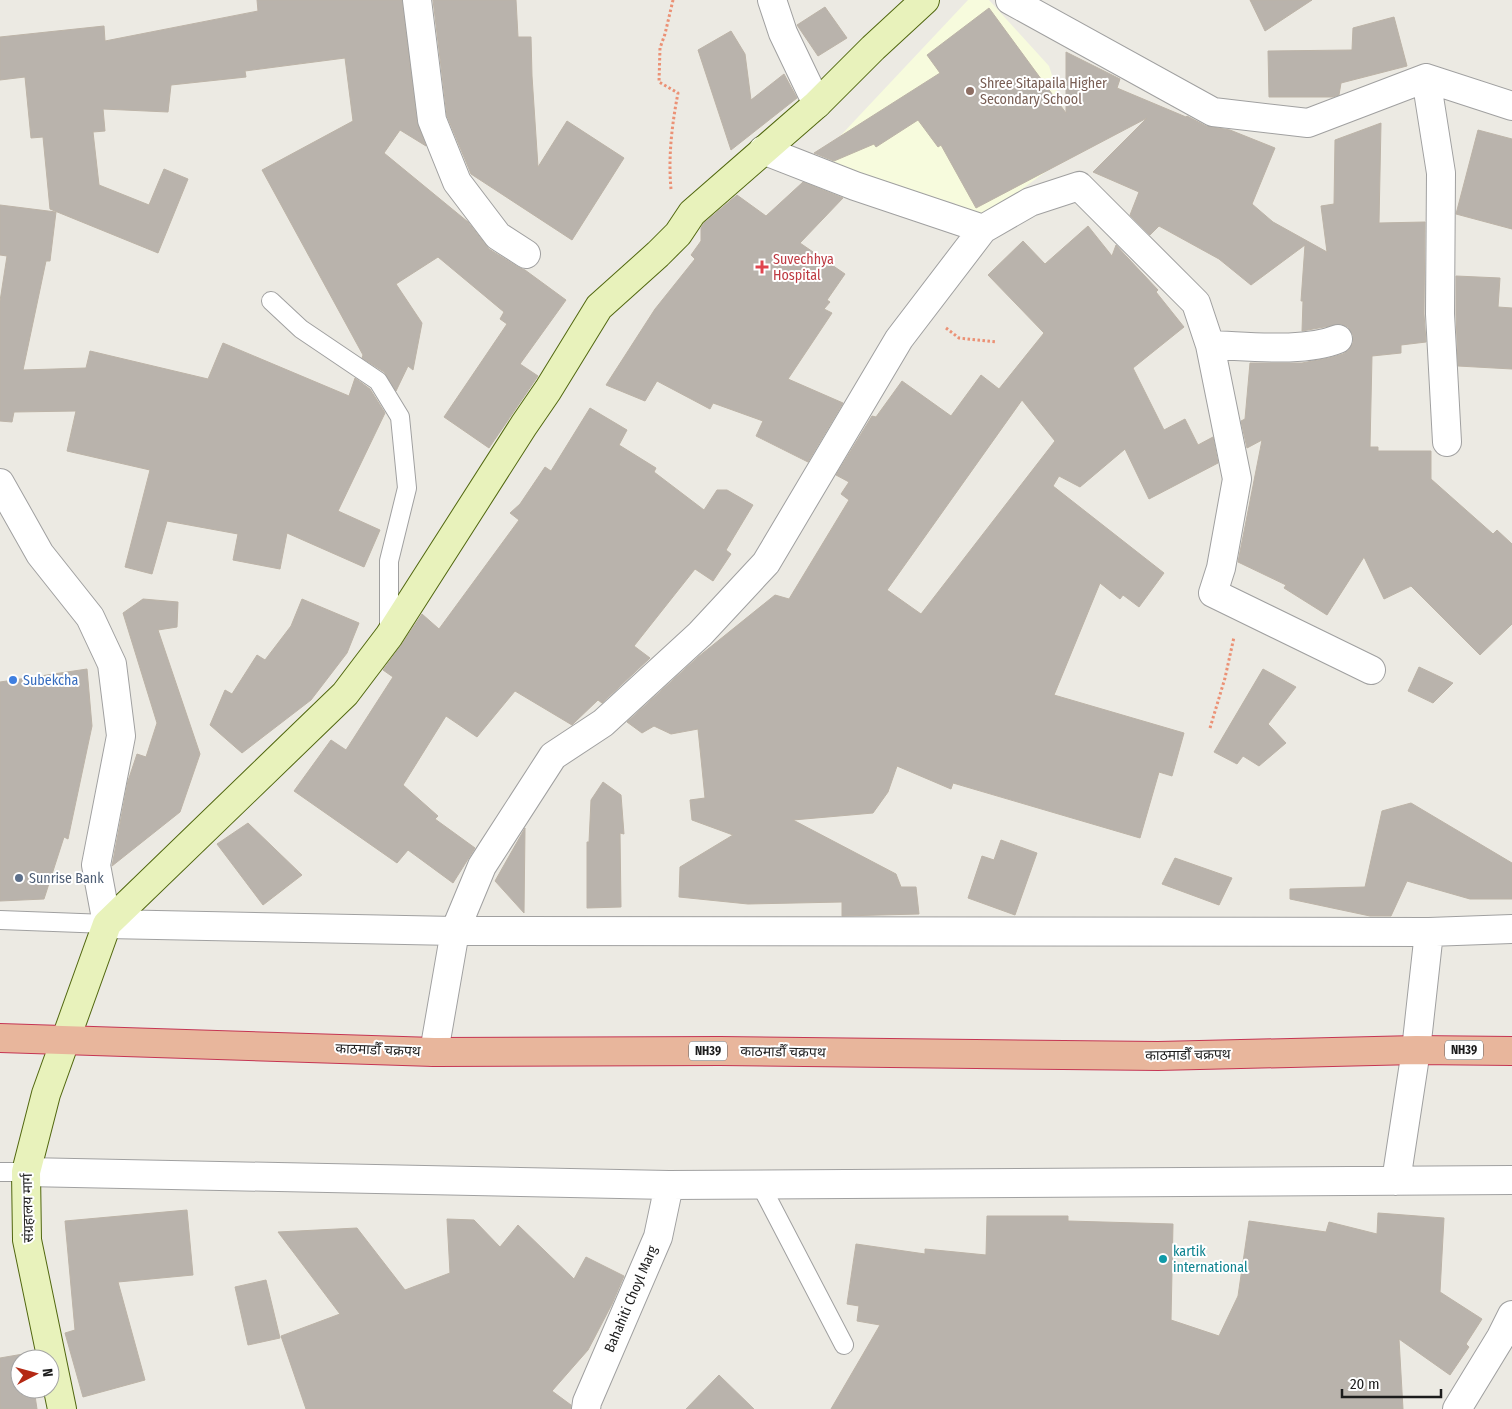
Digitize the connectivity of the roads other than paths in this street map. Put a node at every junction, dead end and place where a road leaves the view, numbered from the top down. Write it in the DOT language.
graph roads {
  1 [pos="417,0"];
  2 [pos="772,0"];
  3 [pos="925,0"];
  4 [pos="1010,0"];
  5 [pos="1426,78"];
  6 [pos="817,104"];
  7 [pos="1512,106"];
  8 [pos="763,150"];
  9 [pos="983,229"];
  10 [pos="526,254"];
  11 [pos="271,300"];
  12 [pos="1338,339"];
  13 [pos="1210,345"];
  14 [pos="1447,442"];
  15 [pos="0,483"];
  16 [pos="388,636"];
  17 [pos="1371,670"];
  18 [pos="0,920"];
  19 [pos="107,924"];
  20 [pos="1512,930"];
  21 [pos="455,931"];
  22 [pos="1429,932"];
  23 [pos="0,1038"];
  24 [pos="65,1039"];
  25 [pos="1416,1050"];
  26 [pos="1512,1051"];
  27 [pos="434,1052"];
  28 [pos="13,1172"];
  29 [pos="1512,1180"];
  30 [pos="1396,1181"];
  31 [pos="760,1184"];
  32 [pos="669,1186"];
  33 [pos="1512,1315"];
  34 [pos="844,1345"];
  35 [pos="62,1409"];
  36 [pos="586,1409"];
  37 [pos="1457,1409"];
  1 -- 10 [label="street"];
  2 -- 6 [label="street"];
  3 -- 6 [label="main road"];
  4 -- 5 [label="street"];
  5 -- 7 [label="street"];
  5 -- 14 [label="street"];
  6 -- 8 [label="main road"];
  8 -- 9 [label="street"];
  8 -- 16 [label="main road"];
  9 -- 13 [label="street"];
  9 -- 21 [label="street"];
  11 -- 16 [label="lane"];
  12 -- 13 [label="street"];
  13 -- 17 [label="street"];
  15 -- 19 [label="street"];
  16 -- 19 [label="main road"];
  18 -- 19 [label="lane"];
  19 -- 21 [label="street"];
  19 -- 24 [label="main road, संग्रहालय मार्ग"];
  20 -- 22 [label="street"];
  21 -- 22 [label="street"];
  21 -- 27 [label="street"];
  22 -- 25 [label="street"];
  23 -- 24 [label="highway, काठमाडाैँ चक्रपथ / NH39"];
  24 -- 27 [label="highway, काठमाडाैँ चक्रपथ / NH39"];
  24 -- 28 [label="main road, संग्रहालय मार्ग"];
  25 -- 26 [label="highway, NH39"];
  25 -- 27 [label="highway, काठमाडाैँ चक्रपथ / NH39"];
  25 -- 30 [label="street"];
  28 -- 32 [label="street"];
  28 -- 35 [label="main road, संग्रहालय मार्ग"];
  29 -- 30 [label="street"];
  30 -- 31 [label="street"];
  31 -- 32 [label="street"];
  31 -- 34 [label="lane"];
  32 -- 36 [label="street, Bahahiti Choyl Marg"];
  33 -- 37 [label="street"];
}
